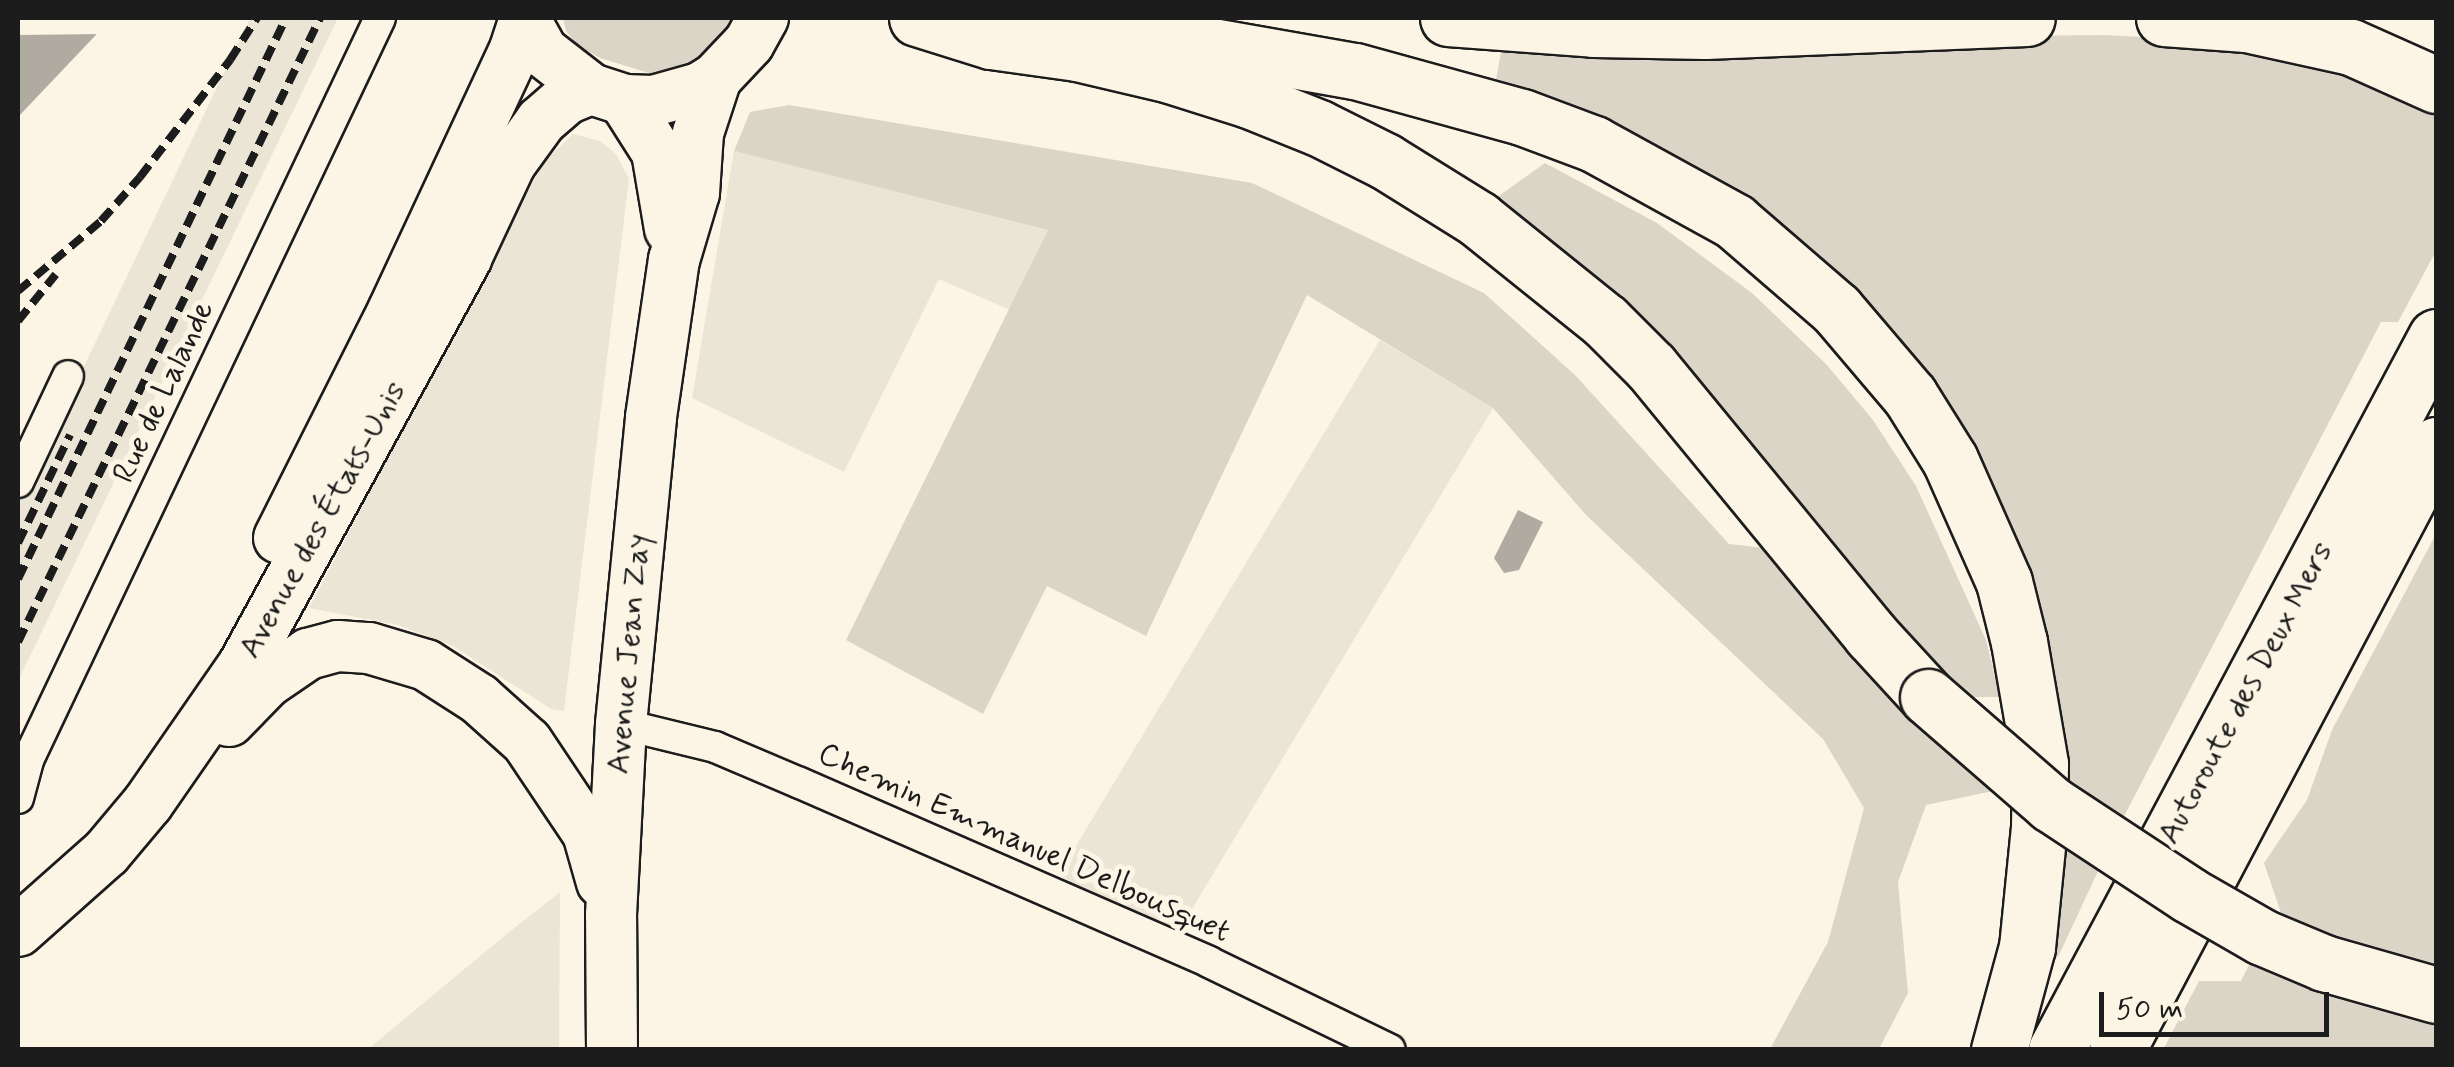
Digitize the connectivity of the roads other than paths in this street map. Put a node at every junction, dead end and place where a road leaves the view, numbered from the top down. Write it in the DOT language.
graph roads {
  1 [pos="380,18"];
  2 [pos="524,18"];
  3 [pos="763,18"];
  4 [pos="917,18"];
  5 [pos="1010,18"];
  6 [pos="1448,18"];
  7 [pos="2027,18"];
  8 [pos="2164,18"];
  9 [pos="716,78"];
  10 [pos="2434,83"];
  11 [pos="608,95"];
  12 [pos="674,260"];
  13 [pos="2436,319"];
  14 [pos="2436,336"];
  15 [pos="68,376"];
  16 [pos="2417,428"];
  17 [pos="18,482"];
  18 [pos="621,724"];
  19 [pos="526,742"];
  20 [pos="18,798"];
  21 [pos="148,803"];
  22 [pos="22,911"];
  23 [pos="612,915"];
  24 [pos="2436,995"];
  25 [pos="612,1050"];
  26 [pos="1390,1050"];
  27 [pos="1999,1050"];
  28 [pos="2056,1050"];
  29 [pos="2117,1050"];
  1 -- 20 [label="street, Rue de Lalande"];
  2 -- 11 [label="main road, Avenue Jean Zay"];
  2 -- 22 [label="main road, Avenue des États-Unis"];
  3 -- 9 [label="main road"];
  4 -- 24 [label="highway, bridge"];
  5 -- 27 [label="highway"];
  6 -- 7 [label="highway"];
  8 -- 10 [label="highway"];
  9 -- 11 [label="main road"];
  9 -- 12 [label="main road, Avenue Jean Zay"];
  11 -- 12 [label="main road, Avenue Jean Zay"];
  11 -- 21 [label="main road, Avenue des États-Unis"];
  12 -- 18 [label="main road, Avenue Jean Zay"];
  13 -- 16 [label="highway"];
  14 -- 16 [label="highway, Autoroute des Deux Mers"];
  15 -- 17 [label="street"];
  16 -- 28 [label="highway, Autoroute des Deux Mers"];
  16 -- 29 [label="highway, Autoroute des Deux Mers"];
  18 -- 19 [label="main road"];
  18 -- 23 [label="main road, Avenue Jean Zay"];
  18 -- 26 [label="street, Chemin Emmanuel Delbousquet"];
  19 -- 21 [label="main road"];
  19 -- 23 [label="main road"];
  21 -- 22 [label="main road, Avenue des États-Unis"];
  23 -- 25 [label="main road, Avenue Jean Zay"];
}
